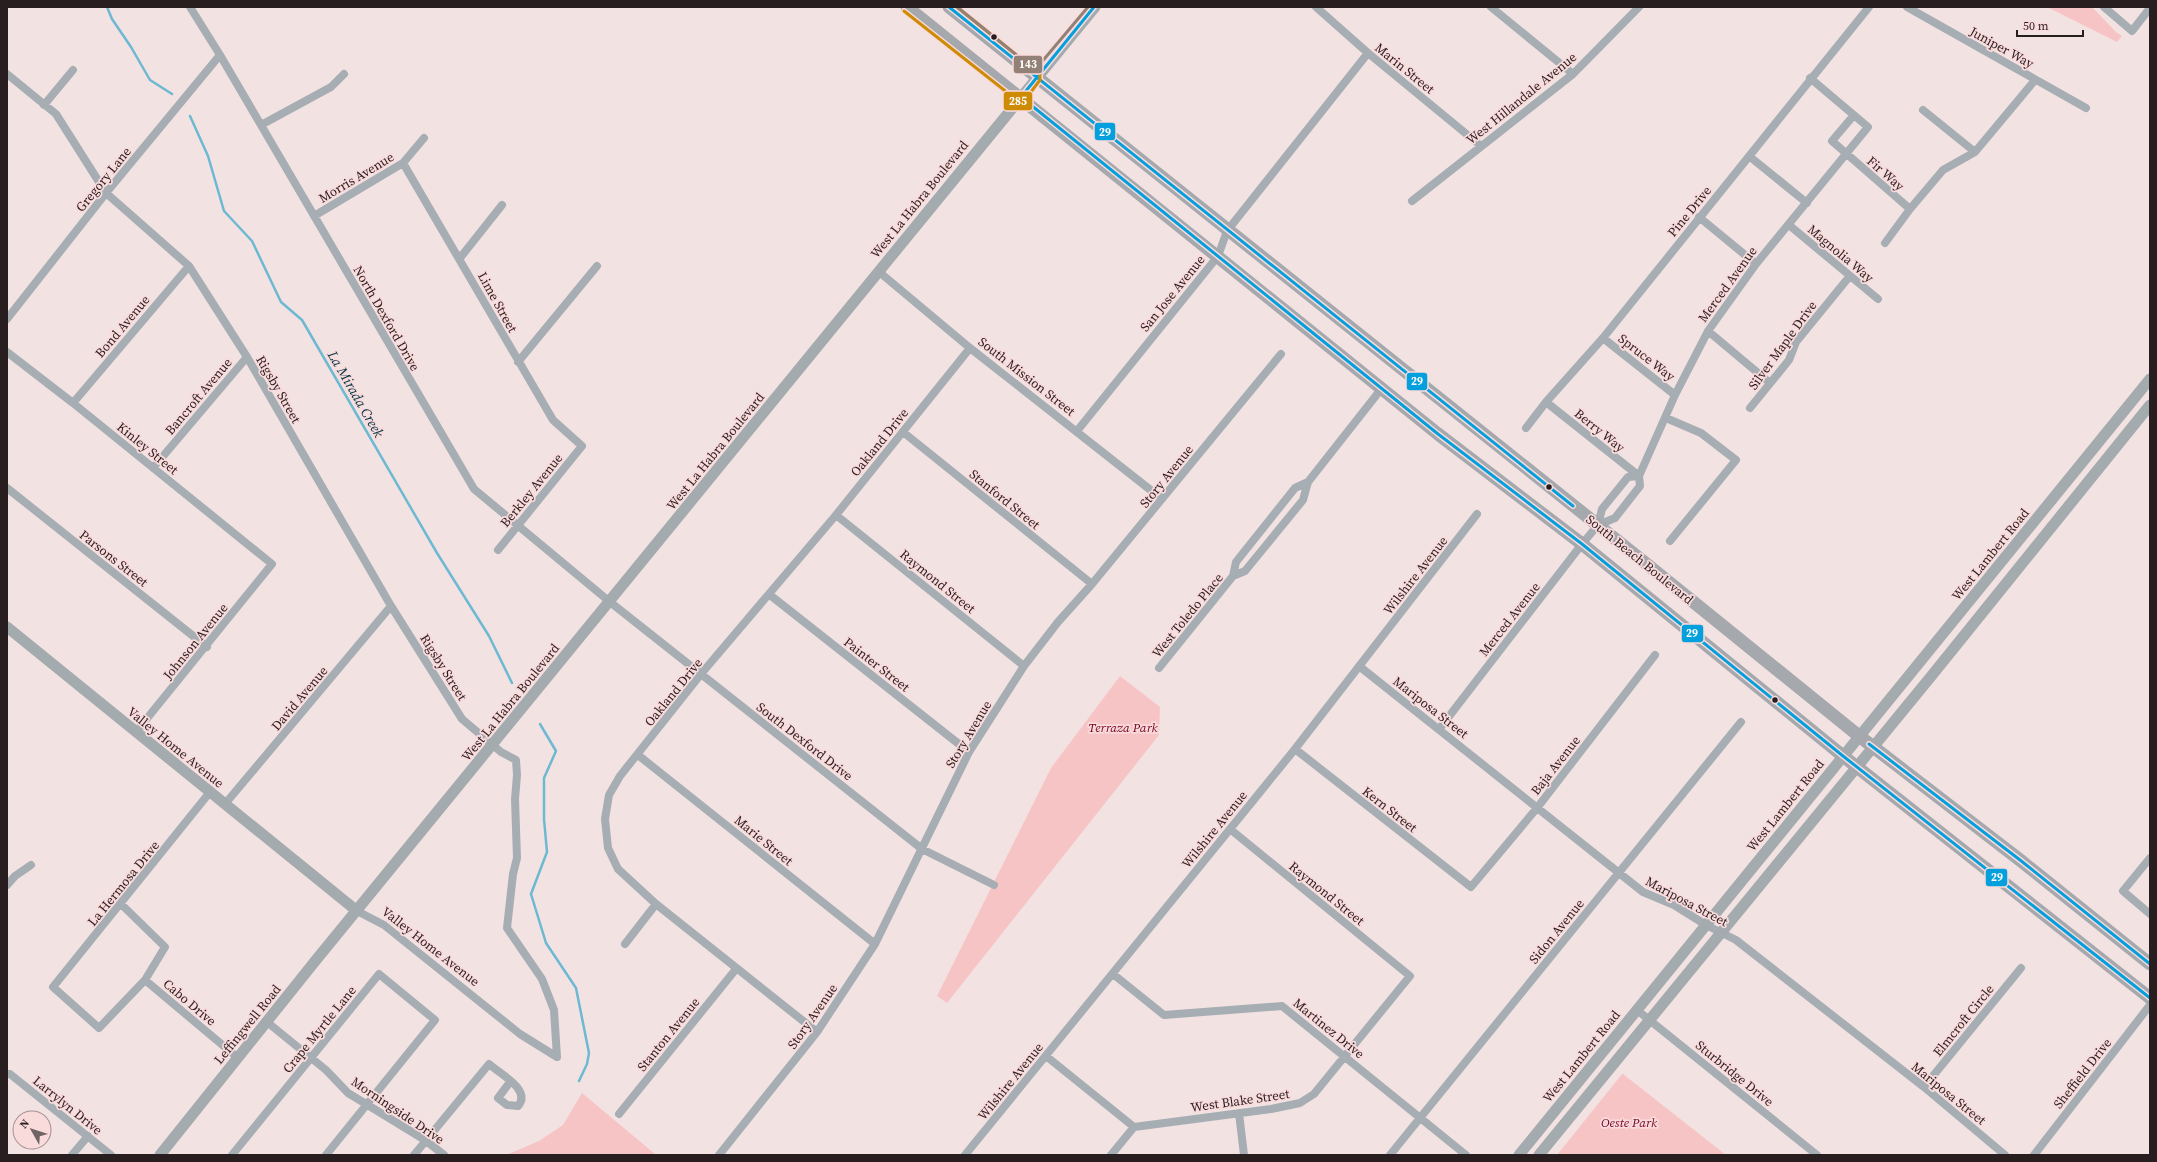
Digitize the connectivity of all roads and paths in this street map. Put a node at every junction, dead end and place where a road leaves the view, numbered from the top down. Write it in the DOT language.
graph roads {
  1 [pos="190,7"];
  2 [pos="907,7"];
  3 [pos="949,7"];
  4 [pos="1094,7"];
  5 [pos="1316,7"];
  6 [pos="1491,7"];
  7 [pos="1639,7"];
  8 [pos="1869,7"];
  9 [pos="1907,7"];
  10 [pos="2104,7"];
  11 [pos="2150,8"];
  12 [pos="1368,53"];
  13 [pos="220,55"];
  14 [pos="72,70"];
  15 [pos="7,74"];
  16 [pos="344,74"];
  17 [pos="1574,74"];
  18 [pos="1036,77"];
  19 [pos="1810,78"];
  20 [pos="2035,80"];
  21 [pos="1021,97"];
  22 [pos="44,105"];
  23 [pos="2086,108"];
  24 [pos="1923,110"];
  25 [pos="1854,115"];
  26 [pos="261,125"];
  27 [pos="424,138"];
  28 [pos="1481,146"];
  29 [pos="1975,152"];
  30 [pos="1846,154"];
  31 [pos="1749,156"];
  32 [pos="403,163"];
  33 [pos="106,193"];
  34 [pos="1412,201"];
  35 [pos="1807,203"];
  36 [pos="502,205"];
  37 [pos="1910,209"];
  38 [pos="314,216"];
  39 [pos="1699,218"];
  40 [pos="1789,225"];
  41 [pos="1227,231"];
  42 [pos="1885,243"];
  43 [pos="1218,256"];
  44 [pos="460,258"];
  45 [pos="1756,264"];
  46 [pos="189,266"];
  47 [pos="597,266"];
  48 [pos="878,271"];
  49 [pos="1849,277"];
  50 [pos="1878,299"];
  51 [pos="7,319"];
  52 [pos="1708,330"];
  53 [pos="1603,338"];
  54 [pos="970,348"];
  55 [pos="7,352"];
  56 [pos="1281,354"];
  57 [pos="247,357"];
  58 [pos="518,362"];
  59 [pos="2150,380"];
  60 [pos="1770,383"];
  61 [pos="1382,388"];
  62 [pos="1675,395"];
  63 [pos="1546,402"];
  64 [pos="73,403"];
  65 [pos="2150,406"];
  66 [pos="1750,408"];
  67 [pos="1666,418"];
  68 [pos="1526,428"];
  69 [pos="1077,431"];
  70 [pos="903,432"];
  71 [pos="582,446"];
  72 [pos="153,468"];
  73 [pos="1639,476"];
  74 [pos="1308,482"];
  75 [pos="7,488"];
  76 [pos="1162,499"];
  77 [pos="1477,514"];
  78 [pos="836,515"];
  79 [pos="1598,525"];
  80 [pos="517,527"];
  81 [pos="1670,541"];
  82 [pos="1582,544"];
  83 [pos="498,550"];
  84 [pos="272,564"];
  85 [pos="1233,576"];
  86 [pos="1092,584"];
  87 [pos="770,595"];
  88 [pos="610,602"];
  89 [pos="391,606"];
  90 [pos="7,627"];
  91 [pos="207,646"];
  92 [pos="1655,655"];
  93 [pos="1024,666"];
  94 [pos="1359,666"];
  95 [pos="1159,668"];
  96 [pos="701,674"];
  97 [pos="1741,722"];
  98 [pos="1440,728"];
  99 [pos="136,732"];
  100 [pos="1859,736"];
  101 [pos="493,746"];
  102 [pos="1873,747"];
  103 [pos="1295,749"];
  104 [pos="969,752"];
  105 [pos="638,755"];
  106 [pos="1843,756"];
  107 [pos="1856,766"];
  108 [pos="210,792"];
  109 [pos="225,804"];
  110 [pos="1537,808"];
  111 [pos="1230,829"];
  112 [pos="922,849"];
  113 [pos="2150,858"];
  114 [pos="31,865"];
  115 [pos="1619,874"];
  116 [pos="7,885"];
  117 [pos="994,885"];
  118 [pos="1470,887"];
  119 [pos="121,904"];
  120 [pos="656,904"];
  121 [pos="357,911"];
  122 [pos="2150,914"];
  123 [pos="1706,925"];
  124 [pos="1721,933"];
  125 [pos="625,944"];
  126 [pos="875,944"];
  127 [pos="2150,964"];
  128 [pos="2021,968"];
  129 [pos="736,969"];
  130 [pos="1113,974"];
  131 [pos="1410,976"];
  132 [pos="145,980"];
  133 [pos="2150,998"];
  134 [pos="2150,1005"];
  135 [pos="1637,1010"];
  136 [pos="1650,1020"];
  137 [pos="266,1022"];
  138 [pos="817,1032"];
  139 [pos="1046,1056"];
  140 [pos="1344,1056"];
  141 [pos="238,1058"];
  142 [pos="311,1058"];
  143 [pos="8,1074"];
  144 [pos="510,1082"];
  145 [pos="1924,1087"];
  146 [pos="367,1106"];
  147 [pos="1239,1113"];
  148 [pos="619,1114"];
  149 [pos="1420,1118"];
  150 [pos="1134,1127"];
  151 [pos="88,1136"];
  152 [pos="426,1140"];
  153 [pos="72,1155"];
  154 [pos="111,1155"];
  155 [pos="160,1155"];
  156 [pos="232,1155"];
  157 [pos="326,1155"];
  158 [pos="414,1155"];
  159 [pos="444,1155"];
  160 [pos="719,1155"];
  161 [pos="966,1155"];
  162 [pos="1111,1155"];
  163 [pos="1244,1155"];
  164 [pos="1390,1155"];
  165 [pos="1466,1155"];
  166 [pos="1519,1155"];
  167 [pos="1539,1155"];
  168 [pos="1817,1155"];
  169 [pos="2005,1155"];
  170 [pos="2034,1155"];
  1 -- 13 [label="street, North Dexford Drive"];
  2 -- 21 [label="main road, South Beach Boulevard"];
  3 -- 18 [label="main road, South Beach Boulevard"];
  4 -- 18 [label="main road, West La Habra Boulevard"];
  5 -- 12 [label="street, Marin Street"];
  6 -- 17 [label="street"];
  7 -- 17 [label="street, West Hillandale Avenue"];
  8 -- 19 [label="street, Pine Drive"];
  9 -- 20 [label="street, Juniper Way"];
  10 -- 11 [label="street"];
  12 -- 28 [label="street, Marin Street"];
  12 -- 41 [label="street, San Jose Avenue"];
  13 -- 26 [label="street, North Dexford Drive"];
  13 -- 33 [label="street, Gregory Lane"];
  14 -- 22 [label="street"];
  15 -- 22 [label="street, Rigsby Street"];
  16 -- 26 [label="street"];
  17 -- 28 [label="street, West Hillandale Avenue"];
  18 -- 21 [label="main road, West La Habra Boulevard"];
  18 -- 41 [label="main road, South Beach Boulevard"];
  19 -- 25 [label="street"];
  19 -- 31 [label="street, Pine Drive"];
  20 -- 23 [label="street, Juniper Way"];
  20 -- 29 [label="street"];
  21 -- 43 [label="main road, South Beach Boulevard"];
  21 -- 48 [label="main road, West La Habra Boulevard"];
  22 -- 33 [label="street, Rigsby Street"];
  24 -- 29 [label="street"];
  25 -- 30 [label="street, Fir Way"];
  25 -- 30 [label="street, Merced Avenue"];
  26 -- 38 [label="street, North Dexford Drive"];
  27 -- 32 [label="street, Morris Avenue"];
  28 -- 34 [label="street, West Hillandale Avenue"];
  29 -- 37 [label="street"];
  30 -- 35 [label="street, Merced Avenue"];
  30 -- 37 [label="street, Fir Way"];
  31 -- 35 [label="street"];
  31 -- 39 [label="street, Pine Drive"];
  32 -- 38 [label="street, Morris Avenue"];
  32 -- 44 [label="street, Lime Street"];
  33 -- 46 [label="street, Rigsby Street"];
  33 -- 51 [label="street, Gregory Lane"];
  35 -- 40 [label="street, Merced Avenue"];
  36 -- 44 [label="street"];
  37 -- 42 [label="street"];
  38 -- 80 [label="street, North Dexford Drive"];
  39 -- 45 [label="street"];
  39 -- 53 [label="street, Pine Drive"];
  40 -- 45 [label="street, Merced Avenue"];
  40 -- 49 [label="street, Magnolia Way"];
  41 -- 43 [label="street, San Jose Avenue"];
  41 -- 79 [label="main road, South Beach Boulevard"];
  43 -- 61 [label="main road, South Beach Boulevard"];
  43 -- 69 [label="street, San Jose Avenue"];
  44 -- 58 [label="street, Lime Street"];
  45 -- 52 [label="street, Merced Avenue"];
  46 -- 57 [label="street, Rigsby Street"];
  46 -- 64 [label="street, Bond Avenue"];
  47 -- 58 [label="street"];
  48 -- 54 [label="street, South Mission Street"];
  48 -- 88 [label="main road, West La Habra Boulevard"];
  49 -- 50 [label="street, Magnolia Way"];
  49 -- 60 [label="street, Silver Maple Drive"];
  52 -- 60 [label="street"];
  52 -- 62 [label="street, Merced Avenue"];
  53 -- 62 [label="street, Spruce Way"];
  53 -- 63 [label="street, Pine Drive"];
  54 -- 69 [label="street, South Mission Street"];
  54 -- 70 [label="street, Oakland Drive"];
  55 -- 64 [label="street, Kinley Street"];
  56 -- 76 [label="street, Story Avenue"];
  57 -- 72 [label="street, Bancroft Avenue"];
  57 -- 89 [label="street, Rigsby Street"];
  58 -- 71 [label="street, Lime Street"];
  59 -- 100 [label="main road, West Lambert Road"];
  60 -- 66 [label="street, Silver Maple Drive"];
  61 -- 74 [label="street, West Toledo Place"];
  61 -- 82 [label="main road, South Beach Boulevard"];
  62 -- 67 [label="street, Merced Avenue"];
  63 -- 68 [label="street, Pine Drive"];
  63 -- 73 [label="street, Berry Way"];
  64 -- 72 [label="street, Kinley Street"];
  65 -- 102 [label="main road"];
  67 -- 73 [label="street, Merced Avenue"];
  67 -- 81 [label="street"];
  69 -- 76 [label="street, South Mission Street"];
  70 -- 78 [label="street, Oakland Drive"];
  70 -- 86 [label="street, Stanford Street"];
  71 -- 80 [label="street, Berkley Avenue"];
  72 -- 84 [label="street, Kinley Street"];
  73 -- 79 [label="street, Merced Avenue"];
  73 -- 79 [label="street, Merced Avenue"];
  74 -- 85 [label="street, West Toledo Place"];
  74 -- 85 [label="street, West Toledo Place"];
  75 -- 91 [label="street, Parsons Street"];
  76 -- 86 [label="street, Story Avenue"];
  77 -- 94 [label="street, Wilshire Avenue"];
  78 -- 87 [label="street, Oakland Drive"];
  78 -- 93 [label="street, Raymond Street"];
  79 -- 82 [label="street, Merced Avenue"];
  79 -- 100 [label="main road, South Beach Boulevard"];
  80 -- 83 [label="street, Berkley Avenue"];
  80 -- 88 [label="street, North Dexford Drive"];
  82 -- 98 [label="street, Merced Avenue"];
  82 -- 106 [label="main road, South Beach Boulevard"];
  84 -- 91 [label="street, Johnson Avenue"];
  85 -- 95 [label="street, West Toledo Place"];
  86 -- 93 [label="street, Story Avenue"];
  87 -- 96 [label="street, Oakland Drive"];
  87 -- 104 [label="street, Painter Street"];
  88 -- 96 [label="street, South Dexford Drive"];
  88 -- 101 [label="main road, West La Habra Boulevard"];
  89 -- 101 [label="street, Rigsby Street"];
  89 -- 109 [label="street, David Avenue"];
  90 -- 99 [label="main road, Valley Home Avenue"];
  91 -- 99 [label="street, Johnson Avenue"];
  92 -- 110 [label="street, Baja Avenue"];
  93 -- 104 [label="street, Story Avenue"];
  94 -- 98 [label="street, Mariposa Street"];
  94 -- 103 [label="street, Wilshire Avenue"];
  96 -- 105 [label="street, Oakland Drive"];
  96 -- 112 [label="street, South Dexford Drive"];
  97 -- 115 [label="street, Sidon Avenue"];
  98 -- 110 [label="street, Mariposa Street"];
  99 -- 108 [label="main road, Valley Home Avenue"];
  100 -- 102 [label="main road, South Beach Boulevard"];
  100 -- 106 [label="main road, West Lambert Road"];
  101 -- 121 [label="main road, West La Habra Boulevard"];
  101 -- 121 [label="street, Valley Home Avenue"];
  102 -- 107 [label="main road"];
  102 -- 127 [label="main road, South Beach Boulevard"];
  103 -- 111 [label="street, Wilshire Avenue"];
  103 -- 118 [label="street, Kern Street"];
  104 -- 112 [label="street, Story Avenue"];
  105 -- 120 [label="street, Oakland Drive"];
  105 -- 126 [label="street, Marie Street"];
  106 -- 107 [label="main road, South Beach Boulevard"];
  106 -- 123 [label="main road, West Lambert Road"];
  107 -- 124 [label="main road"];
  107 -- 133 [label="main road, South Beach Boulevard"];
  108 -- 109 [label="main road, Valley Home Avenue"];
  108 -- 119 [label="street, La Hermosa Drive"];
  109 -- 121 [label="main road, Valley Home Avenue"];
  110 -- 115 [label="street, Mariposa Street"];
  110 -- 118 [label="street, Baja Avenue"];
  111 -- 130 [label="street, Wilshire Avenue"];
  111 -- 131 [label="street, Raymond Street"];
  112 -- 117 [label="street, South Dexford Drive"];
  112 -- 126 [label="street, Story Avenue"];
  113 -- 122 [label="street"];
  114 -- 116 [label="street"];
  115 -- 123 [label="street, Mariposa Street"];
  115 -- 149 [label="street, Sidon Avenue"];
  119 -- 132 [label="street"];
  119 -- 132 [label="street, La Hermosa Drive"];
  120 -- 125 [label="street"];
  120 -- 129 [label="street, Oakland Drive"];
  121 -- 137 [label="main road, Leffingwell Road"];
  123 -- 124 [label="street, Mariposa Street"];
  123 -- 135 [label="main road, West Lambert Road"];
  124 -- 136 [label="main road"];
  124 -- 145 [label="street, Mariposa Street"];
  126 -- 138 [label="street, Story Avenue"];
  128 -- 145 [label="street, Elmcroft Circle"];
  129 -- 138 [label="street, Oakland Drive"];
  129 -- 148 [label="street, Stanton Avenue"];
  130 -- 139 [label="street, Wilshire Avenue"];
  130 -- 140 [label="street, Martinez Drive"];
  131 -- 140 [label="street, West Blake Street"];
  132 -- 141 [label="street, Cabo Drive"];
  134 -- 170 [label="street, Sheffield Drive"];
  135 -- 136 [label="street, Sturbridge Drive"];
  135 -- 166 [label="main road, West Lambert Road"];
  136 -- 167 [label="main road"];
  136 -- 168 [label="street, Sturbridge Drive"];
  137 -- 141 [label="main road, Leffingwell Road"];
  137 -- 142 [label="street, Morningside Drive"];
  138 -- 160 [label="street, Story Avenue"];
  139 -- 150 [label="street"];
  139 -- 161 [label="street, Wilshire Avenue"];
  140 -- 147 [label="street, West Blake Street"];
  140 -- 149 [label="street, Martinez Drive"];
  141 -- 155 [label="main road, Leffingwell Road"];
  142 -- 146 [label="street, Morningside Drive"];
  142 -- 146 [label="street, Crape Myrtle Lane"];
  142 -- 156 [label="street, Crape Myrtle Lane"];
  143 -- 151 [label="street, Larrylyn Drive"];
  144 -- 152 [label="street"];
  145 -- 169 [label="street, Mariposa Street"];
  146 -- 152 [label="street, Morningside Drive"];
  146 -- 157 [label="street"];
  147 -- 150 [label="street, West Blake Street"];
  147 -- 163 [label="street"];
  149 -- 164 [label="street, Sidon Avenue"];
  149 -- 165 [label="street, Martinez Drive"];
  150 -- 162 [label="street"];
  151 -- 153 [label="street"];
  151 -- 154 [label="street, Larrylyn Drive"];
  152 -- 158 [label="street"];
  152 -- 159 [label="street, Morningside Drive"];
}
